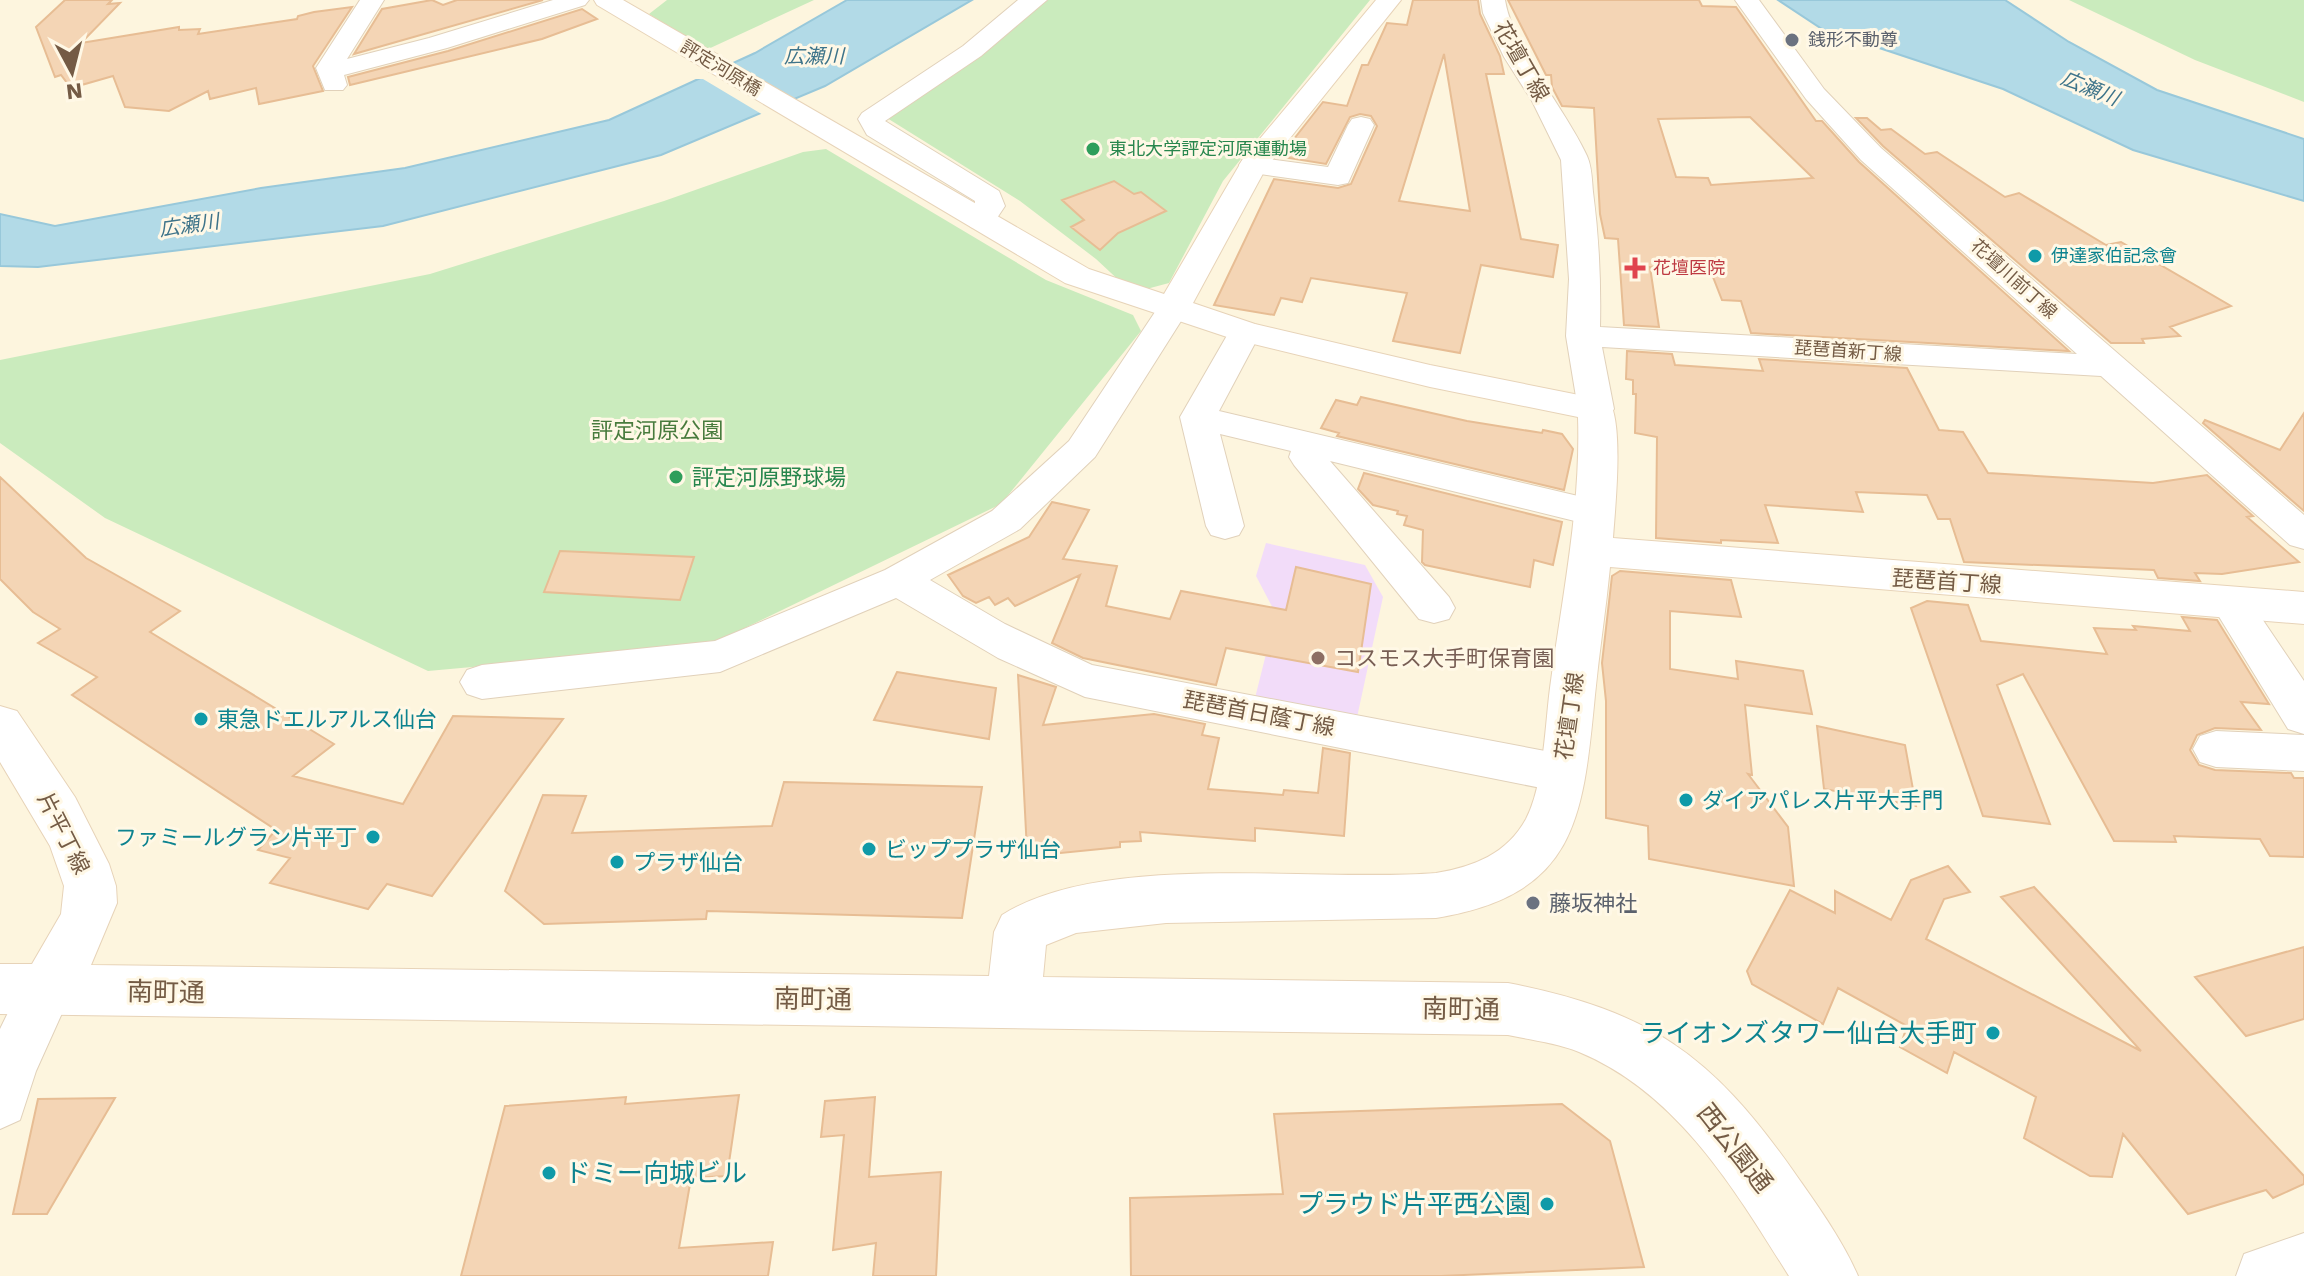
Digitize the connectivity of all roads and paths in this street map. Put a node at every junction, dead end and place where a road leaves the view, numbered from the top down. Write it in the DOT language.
graph roads {
  1 [pos="372,0"];
  2 [pos="577,0"];
  3 [pos="1035,0"];
  4 [pos="1389,0"];
  5 [pos="1493,0"];
  6 [pos="1747,0"];
  7 [pos="617,6"];
  8 [pos="329,71"];
  9 [pos="339,99"];
  10 [pos="1361,125"];
  11 [pos="1253,165"];
  12 [pos="981,221"];
  13 [pos="1172,310"];
  14 [pos="1245,332"];
  15 [pos="1583,336"];
  16 [pos="2112,366"];
  17 [pos="1596,409"];
  18 [pos="1198,417"];
  19 [pos="1311,444"];
  20 [pos="1225,526"];
  21 [pos="1592,532"];
  22 [pos="2304,536"];
  23 [pos="899,580"];
  24 [pos="2230,602"];
  25 [pos="1434,608"];
  26 [pos="2304,608"];
  27 [pos="482,682"];
  28 [pos="2304,717"];
  29 [pos="0,724"];
  30 [pos="2216,749"];
  31 [pos="2304,753"];
  32 [pos="1561,773"];
  33 [pos="23,990"];
  34 [pos="1013,1001"];
  35 [pos="1622,1042"];
  36 [pos="0,1101"];
  37 [pos="2304,1263"];
  38 [pos="1826,1276"];
  39 [pos="2266,1276"];
  1 -- 8 [label="street"];
  2 -- 8 [label="street"];
  3 -- 12 [label="street"];
  4 -- 11 [label="street"];
  5 -- 15 [label="street, 花壇丁線"];
  6 -- 16 [label="street, 花壇川前丁線"];
  7 -- 12 [label="street, 評定河原橋"];
  8 -- 9 [label="street"];
  10 -- 11 [label="street"];
  11 -- 13 [label="street"];
  12 -- 13 [label="street, 評定河原橋"];
  13 -- 14 [label="street, 評定河原橋"];
  13 -- 23 [label="street"];
  14 -- 17 [label="street, 評定河原橋"];
  14 -- 18 [label="street"];
  15 -- 16 [label="street, 琵琶首新丁線"];
  15 -- 17 [label="street, 花壇丁線"];
  16 -- 22 [label="street, 花壇川前丁線"];
  17 -- 21 [label="street, 花壇丁線"];
  18 -- 19 [label="street"];
  18 -- 20 [label="street"];
  19 -- 21 [label="street"];
  19 -- 25 [label="street"];
  21 -- 24 [label="street, 琵琶首丁線"];
  21 -- 32 [label="street, 花壇丁線"];
  23 -- 27 [label="street"];
  23 -- 32 [label="street, 琵琶首日蔭丁線"];
  24 -- 26 [label="street, 琵琶首丁線"];
  24 -- 28 [label="street"];
  29 -- 33 [label="street, 片平丁線"];
  30 -- 31 [label="street"];
  32 -- 34 [label="street, 花壇丁線"];
  33 -- 34 [label="street, 南町通"];
  33 -- 36 [label="street"];
  34 -- 35 [label="street, 南町通"];
  35 -- 38 [label="street, 西公園通"];
  37 -- 39 [label="street"];
}
